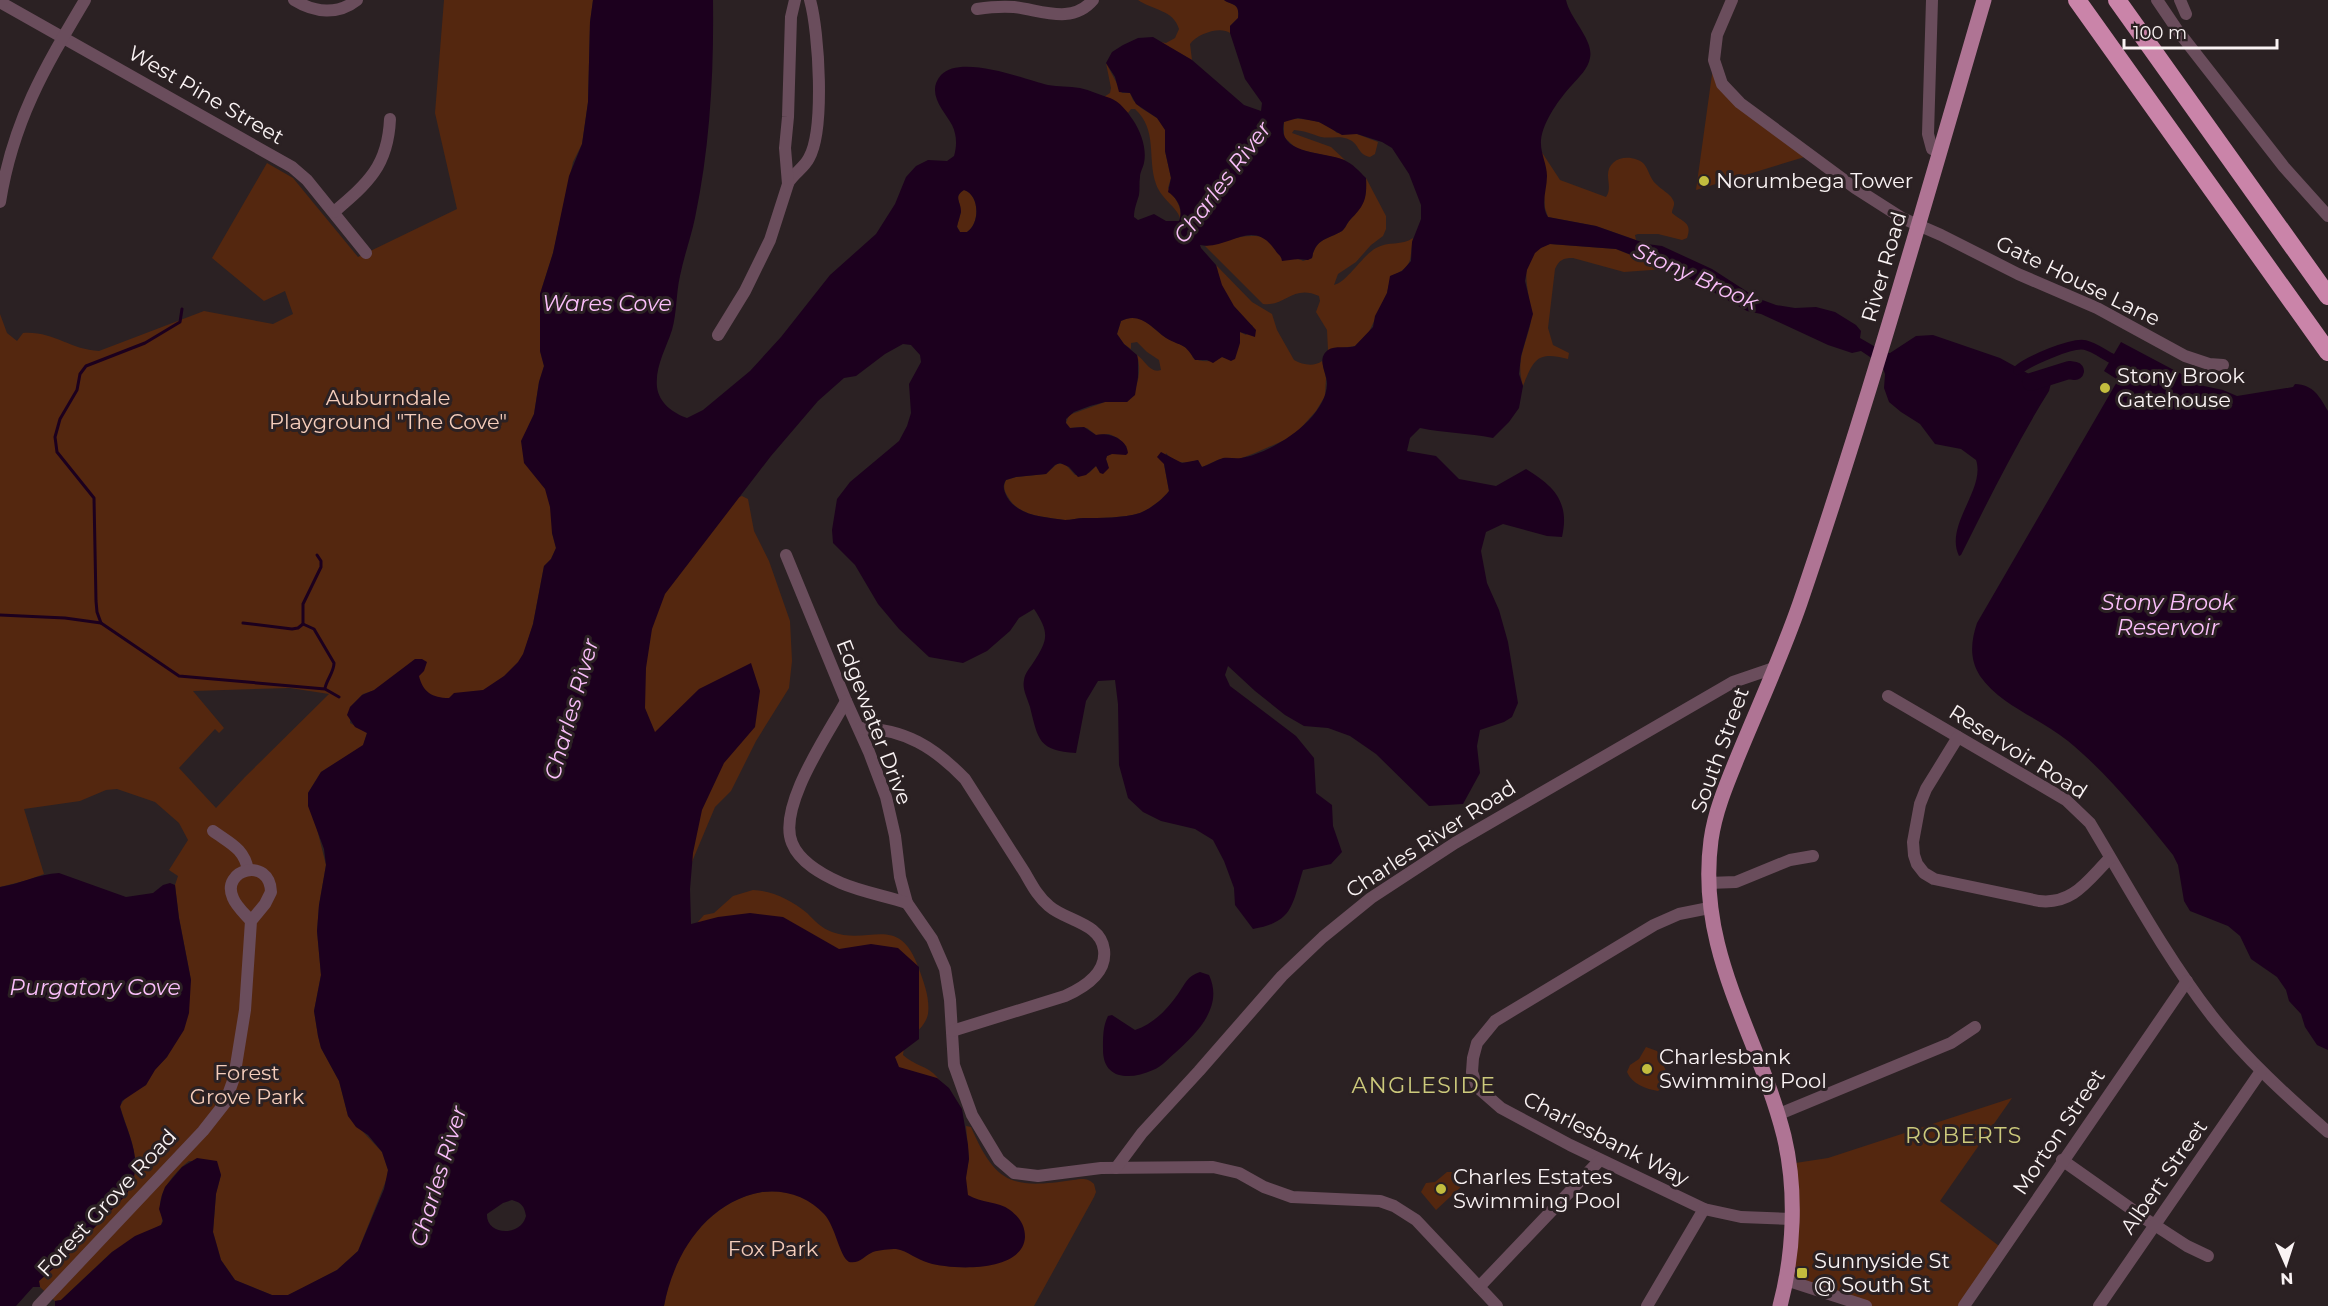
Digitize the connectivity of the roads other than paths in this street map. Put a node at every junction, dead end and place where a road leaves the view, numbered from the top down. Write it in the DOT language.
graph roads {
  1 [pos="85,0"];
  2 [pos="294,0"];
  3 [pos="357,0"];
  4 [pos="795,0"];
  5 [pos="810,0"];
  6 [pos="1093,0"];
  7 [pos="1732,0"];
  8 [pos="1932,0"];
  9 [pos="1984,0"];
  10 [pos="2077,0"];
  11 [pos="2117,0"];
  12 [pos="2157,0"];
  13 [pos="2180,0"];
  14 [pos="0,2"];
  15 [pos="977,9"];
  16 [pos="2186,14"];
  17 [pos="63,37"];
  18 [pos="390,119"];
  19 [pos="1939,152"];
  20 [pos="788,184"];
  21 [pos="0,202"];
  22 [pos="334,212"];
  23 [pos="2328,216"];
  24 [pos="1918,225"];
  25 [pos="366,253"];
  26 [pos="2328,296"];
  27 [pos="718,335"];
  28 [pos="2328,352"];
  29 [pos="1879,358"];
  30 [pos="2223,365"];
  31 [pos="786,555"];
  32 [pos="1774,668"];
  33 [pos="1888,696"];
  34 [pos="846,701"];
  35 [pos="860,728"];
  36 [pos="1958,737"];
  37 [pos="213,831"];
  38 [pos="1813,856"];
  39 [pos="2110,858"];
  40 [pos="248,870"];
  41 [pos="1708,883"];
  42 [pos="907,903"];
  43 [pos="1709,908"];
  44 [pos="250,921"];
  45 [pos="2187,981"];
  46 [pos="1975,1027"];
  47 [pos="952,1031"];
  48 [pos="2261,1071"];
  49 [pos="1777,1115"];
  50 [pos="2328,1132"];
  51 [pos="1600,1160"];
  52 [pos="2062,1160"];
  53 [pos="1116,1168"];
  54 [pos="1704,1209"];
  55 [pos="1791,1219"];
  56 [pos="2155,1224"];
  57 [pos="2208,1256"];
  58 [pos="1786,1280"];
  59 [pos="1479,1287"];
  60 [pos="38,1306"];
  61 [pos="1497,1306"];
  62 [pos="1647,1306"];
  63 [pos="1780,1306"];
  64 [pos="1866,1306"];
  65 [pos="1964,1306"];
  66 [pos="2099,1306"];
  1 -- 17 [label="street"];
  2 -- 3 [label="street"];
  4 -- 20 [label="street"];
  5 -- 20 [label="street"];
  6 -- 15 [label="street"];
  7 -- 24 [label="street, Gate House Lane"];
  8 -- 19 [label="street"];
  9 -- 19 [label="main road, River Road"];
  10 -- 28 [label="highway"];
  11 -- 26 [label="highway"];
  12 -- 23 [label="street"];
  13 -- 16 [label="street"];
  14 -- 17 [label="street, West Pine Street"];
  17 -- 21 [label="street"];
  17 -- 22 [label="street, West Pine Street"];
  18 -- 22 [label="street"];
  19 -- 24 [label="main road, River Road"];
  20 -- 27 [label="street"];
  22 -- 25 [label="street, West Pine Street"];
  24 -- 29 [label="main road, River Road"];
  24 -- 30 [label="street, Gate House Lane"];
  29 -- 32 [label="main road, South Street"];
  31 -- 34 [label="street, Edgewater Drive"];
  32 -- 41 [label="main road, South Street"];
  32 -- 53 [label="street, Charles River Road"];
  33 -- 36 [label="street, Reservoir Road"];
  34 -- 35 [label="street, Edgewater Drive"];
  34 -- 42 [label="street"];
  35 -- 42 [label="street, Edgewater Drive"];
  35 -- 47 [label="street"];
  36 -- 39 [label="street, Reservoir Road"];
  36 -- 39 [label="street"];
  37 -- 40 [label="street"];
  38 -- 41 [label="street"];
  39 -- 45 [label="street, Reservoir Road"];
  40 -- 44 [label="street"];
  40 -- 44 [label="street"];
  41 -- 43 [label="main road, South Street"];
  42 -- 47 [label="street, Edgewater Drive"];
  43 -- 49 [label="main road, South Street"];
  43 -- 51 [label="street, Charlesbank Way"];
  44 -- 60 [label="street, Forest Grove Road"];
  45 -- 48 [label="street, Reservoir Road"];
  45 -- 52 [label="street, Morton Street"];
  46 -- 49 [label="street"];
  47 -- 53 [label="street, Edgewater Drive"];
  48 -- 50 [label="street, Reservoir Road"];
  48 -- 56 [label="street, Albert Street"];
  49 -- 55 [label="main road, South Street"];
  51 -- 54 [label="street, Charlesbank Way"];
  51 -- 59 [label="street"];
  52 -- 56 [label="street"];
  52 -- 65 [label="street, Morton Street"];
  53 -- 59 [label="street, Edgewater Drive"];
  54 -- 55 [label="street, Charlesbank Way"];
  54 -- 62 [label="street"];
  55 -- 58 [label="main road, South Street"];
  56 -- 57 [label="street"];
  56 -- 66 [label="street, Albert Street"];
  58 -- 63 [label="main road, South Street"];
  58 -- 64 [label="street"];
  59 -- 61 [label="street, Edgewater Drive"];
}
